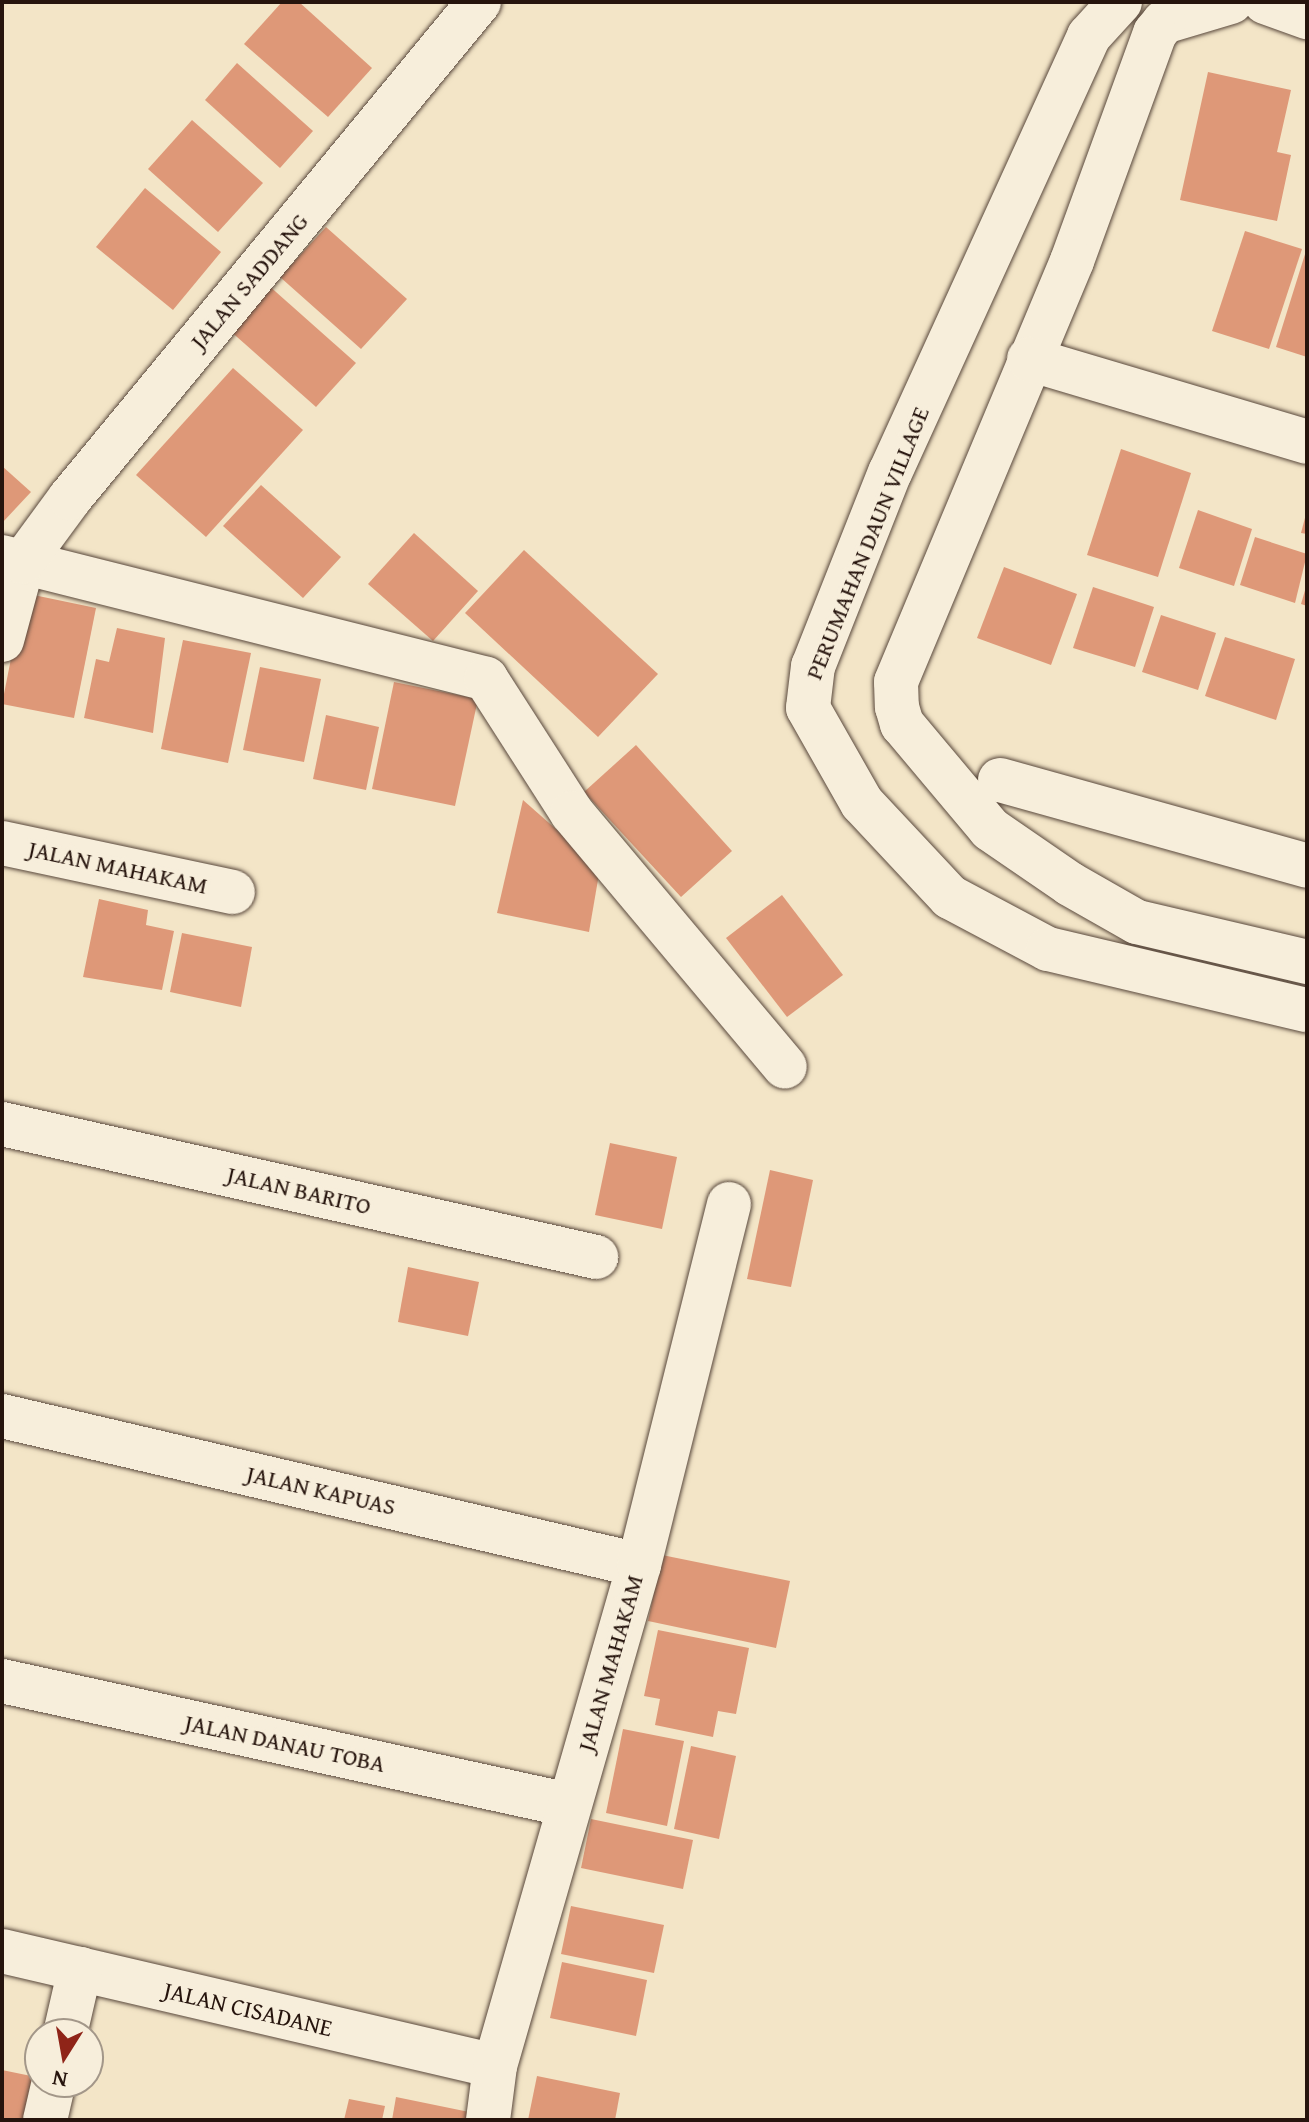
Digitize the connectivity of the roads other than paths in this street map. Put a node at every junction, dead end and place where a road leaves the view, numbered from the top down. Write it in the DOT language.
graph roads {
  1 [pos="479,2"];
  2 [pos="1120,2"];
  3 [pos="1231,2"];
  4 [pos="1265,2"];
  5 [pos="1168,12"];
  6 [pos="1307,17"];
  7 [pos="1029,359"];
  8 [pos="1307,442"];
  9 [pos="13,560"];
  10 [pos="2,640"];
  11 [pos="1000,780"];
  12 [pos="2,843"];
  13 [pos="1307,866"];
  14 [pos="233,892"];
  15 [pos="1307,962"];
  16 [pos="1307,1010"];
  17 [pos="785,1067"];
  18 [pos="2,1124"];
  19 [pos="729,1204"];
  20 [pos="596,1257"];
  21 [pos="2,1416"];
  22 [pos="639,1565"];
  23 [pos="2,1681"];
  24 [pos="569,1805"];
  25 [pos="2,1951"];
  26 [pos="80,1969"];
  27 [pos="69,2018"];
  28 [pos="495,2066"];
  29 [pos="50,2098"];
  30 [pos="45,2120"];
  31 [pos="488,2120"];
  1 -- 9 [label="street, JALAN SADDANG"];
  2 -- 16 [label="street, PERUMAHAN DAUN VILLAGE"];
  3 -- 5 [label="street"];
  4 -- 6 [label="street"];
  5 -- 7 [label="street"];
  7 -- 8 [label="street"];
  7 -- 15 [label="street"];
  9 -- 10 [label="street"];
  9 -- 17 [label="street"];
  11 -- 13 [label="street"];
  12 -- 14 [label="street, JALAN MAHAKAM"];
  18 -- 20 [label="street, JALAN BARITO"];
  19 -- 22 [label="street, JALAN MAHAKAM"];
  21 -- 22 [label="street, JALAN KAPUAS"];
  22 -- 24 [label="street, JALAN MAHAKAM"];
  23 -- 24 [label="street, JALAN DANAU TOBA"];
  24 -- 28 [label="street, JALAN MAHAKAM"];
  25 -- 26 [label="street, JALAN CISADANE"];
  26 -- 27 [label="street"];
  26 -- 28 [label="street, JALAN CISADANE"];
  28 -- 31 [label="street, JALAN MAHAKAM"];
  29 -- 30 [label="street"];
}
